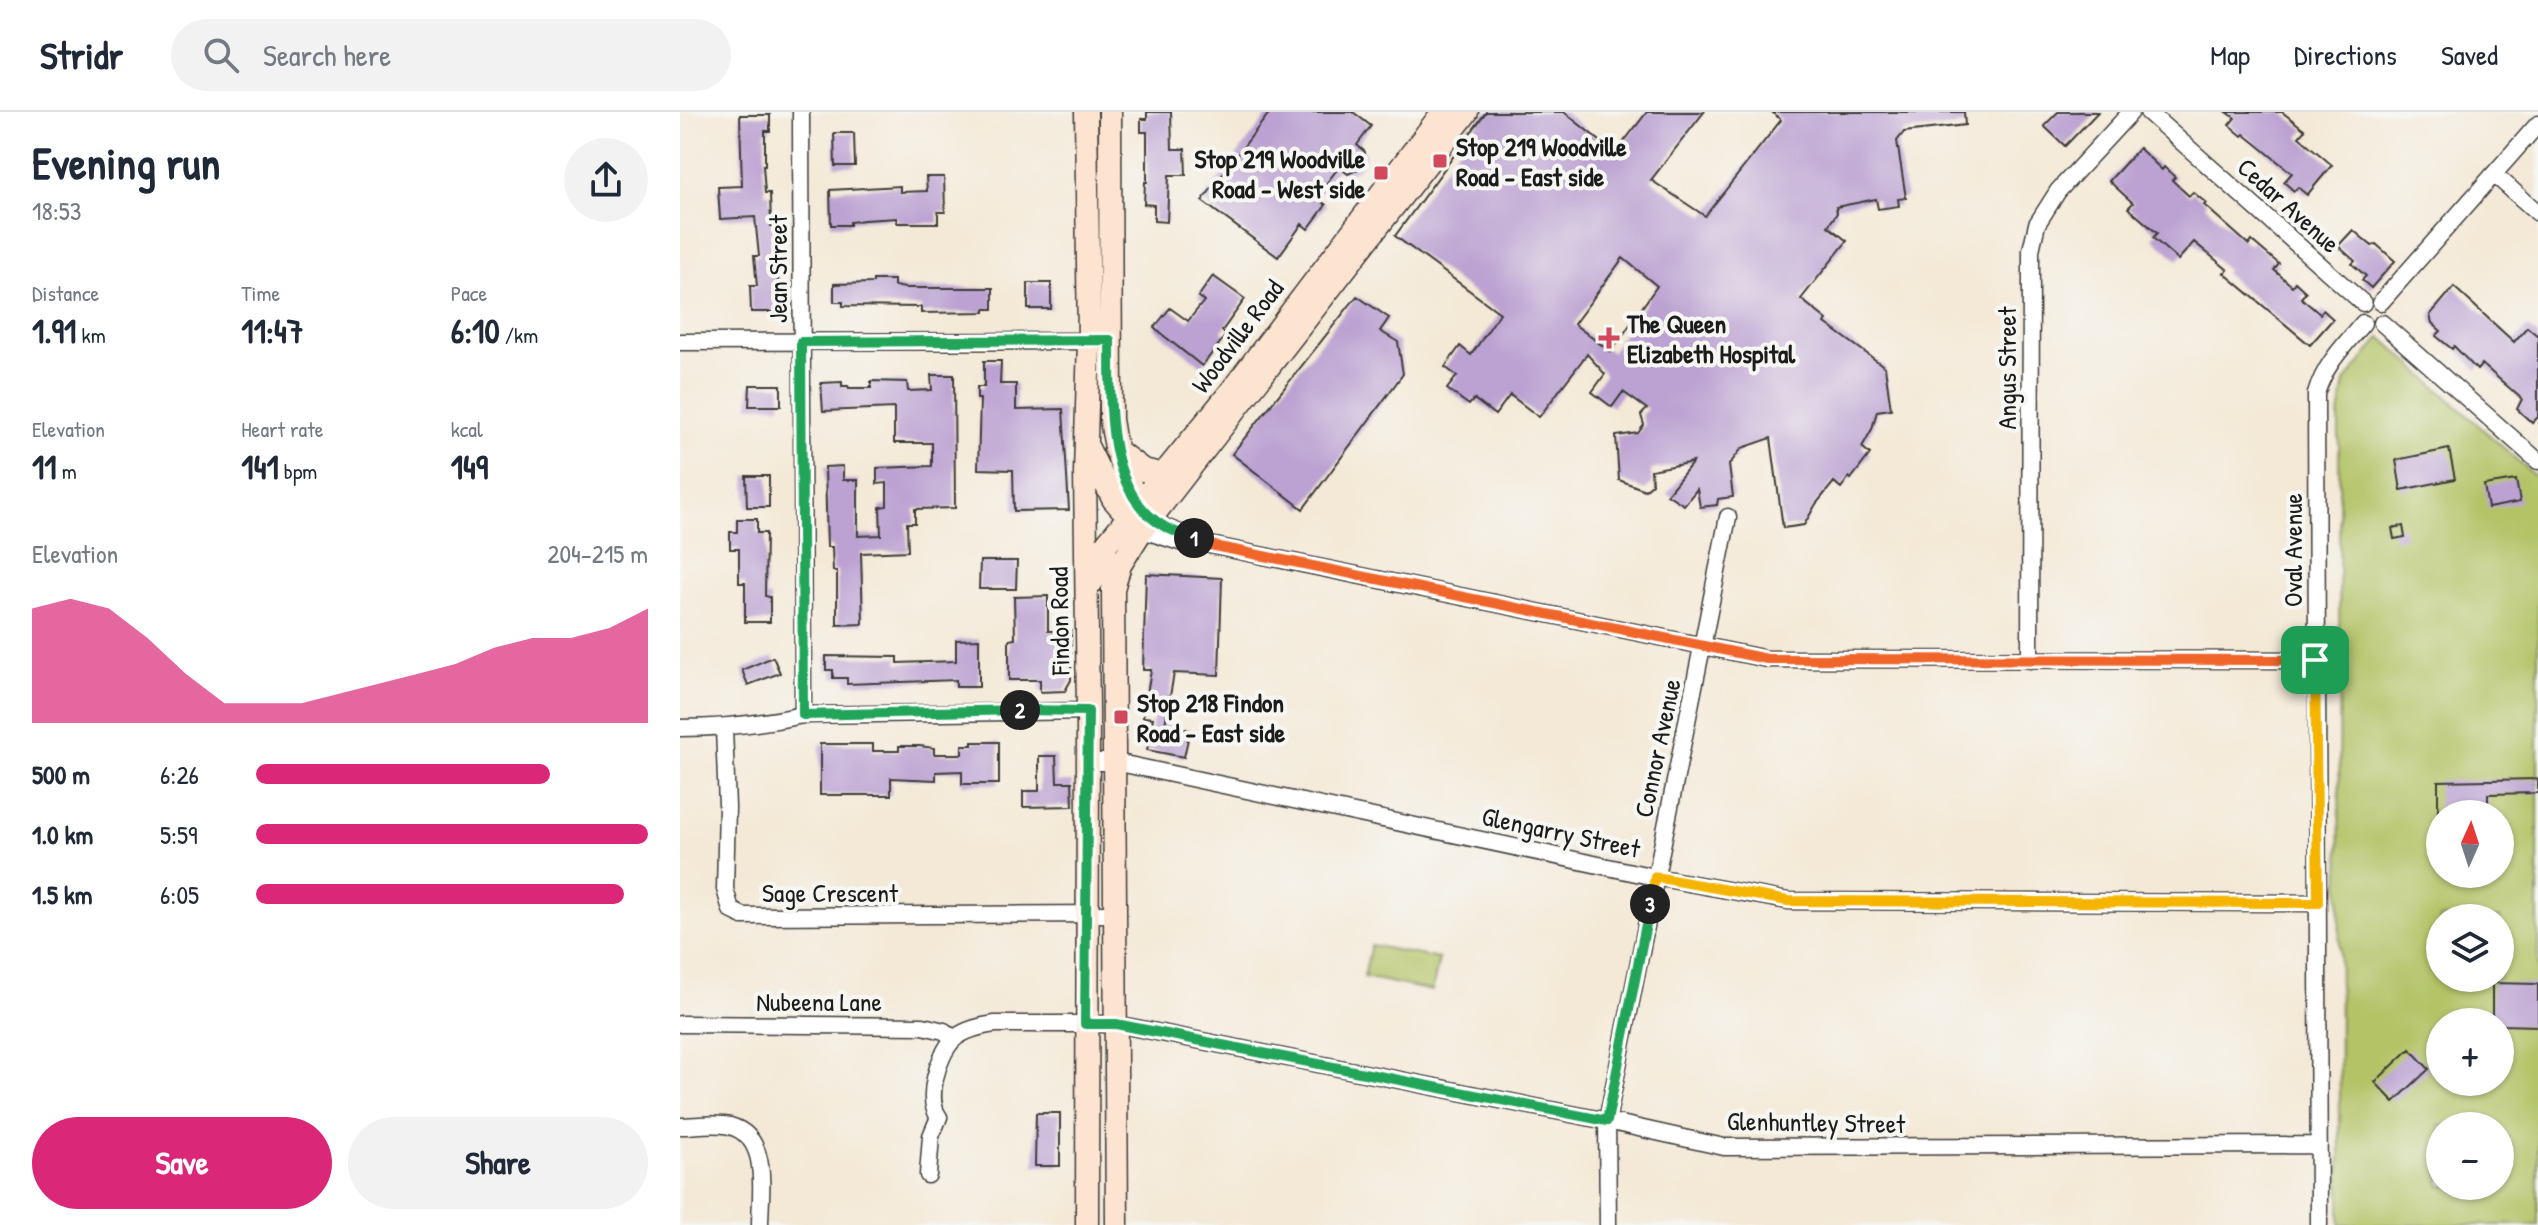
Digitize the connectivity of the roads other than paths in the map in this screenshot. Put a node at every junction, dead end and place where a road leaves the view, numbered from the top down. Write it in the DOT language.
graph roads {
  1 [pos="801,112"];
  2 [pos="1086,112"];
  3 [pos="1110,112"];
  4 [pos="1443,112"];
  5 [pos="1467,112"];
  6 [pos="2131,112"];
  7 [pos="2148,112"];
  8 [pos="2538,124"];
  9 [pos="2494,174"];
  10 [pos="2538,213"];
  11 [pos="2381,302"];
  12 [pos="2363,303"];
  13 [pos="2363,323"];
  14 [pos="2382,323"];
  15 [pos="1100,340"];
  16 [pos="680,342"];
  17 [pos="801,342"];
  18 [pos="1088,447"];
  19 [pos="1115,449"];
  20 [pos="2538,461"];
  21 [pos="1164,475"];
  22 [pos="1728,517"];
  23 [pos="1141,518"];
  24 [pos="1086,598"];
  25 [pos="1703,645"];
  26 [pos="2030,660"];
  27 [pos="2315,660"];
  28 [pos="1088,711"];
  29 [pos="803,715"];
  30 [pos="680,728"];
  31 [pos="724,728"];
  32 [pos="1088,762"];
  33 [pos="1115,762"];
  34 [pos="1655,877"];
  35 [pos="2318,903"];
  36 [pos="1115,914"];
  37 [pos="1085,915"];
  38 [pos="680,1024"];
  39 [pos="1085,1024"];
  40 [pos="1116,1024"];
  41 [pos="954,1039"];
  42 [pos="1607,1121"];
  43 [pos="680,1126"];
  44 [pos="2319,1145"];
  45 [pos="928,1175"];
  46 [pos="760,1225"];
  47 [pos="1087,1225"];
  48 [pos="1117,1225"];
  49 [pos="1608,1225"];
  50 [pos="2319,1225"];
  1 -- 17 [label="street, Jean Street"];
  2 -- 15 [label="main road, Findon Road"];
  3 -- 15 [label="main road, Findon Road"];
  4 -- 21 [label="main road, Woodville Road"];
  5 -- 23 [label="main road, Woodville Road"];
  6 -- 26 [label="street, Angus Street"];
  7 -- 12 [label="street, Cedar Avenue"];
  8 -- 9 [label="street"];
  9 -- 10 [label="street"];
  9 -- 11 [label="street"];
  11 -- 12 [label="street"];
  11 -- 14 [label="street"];
  12 -- 13 [label="street"];
  13 -- 14 [label="street"];
  13 -- 27 [label="street, Oval Avenue"];
  14 -- 20 [label="street"];
  15 -- 17 [label="street"];
  15 -- 18 [label="main road, Findon Road"];
  15 -- 19 [label="main road, Findon Road"];
  16 -- 17 [label="street"];
  17 -- 29 [label="street, Jean Street"];
  18 -- 23 [label="main road"];
  18 -- 24 [label="main road, Findon Road"];
  19 -- 21 [label="main road"];
  19 -- 23 [label="main road, Findon Road"];
  21 -- 23 [label="main road, Woodville Road"];
  22 -- 25 [label="street, Connor Avenue"];
  23 -- 24 [label="main road, Woodville Road"];
  23 -- 25 [label="street"];
  23 -- 33 [label="main road, Findon Road"];
  24 -- 28 [label="main road, Findon Road"];
  25 -- 26 [label="street"];
  25 -- 34 [label="street, Connor Avenue"];
  26 -- 27 [label="street"];
  27 -- 35 [label="street, Oval Avenue"];
  28 -- 29 [label="street"];
  28 -- 32 [label="main road, Findon Road"];
  29 -- 31 [label="street"];
  30 -- 31 [label="street"];
  31 -- 37 [label="street, Sage Crescent"];
  32 -- 33 [label="street, Glengarry Street"];
  32 -- 37 [label="main road, Findon Road"];
  33 -- 34 [label="street, Glengarry Street"];
  33 -- 36 [label="main road, Findon Road"];
  34 -- 35 [label="street, Glengarry Street"];
  34 -- 42 [label="street, Connor Avenue"];
  35 -- 44 [label="street, Oval Avenue"];
  36 -- 37 [label="street, Sage Crescent"];
  36 -- 40 [label="main road, Findon Road"];
  37 -- 39 [label="main road, Findon Road"];
  38 -- 41 [label="street, Nubeena Lane"];
  39 -- 40 [label="street, Glenhuntley Street"];
  39 -- 41 [label="street, Glenhuntley Street"];
  39 -- 47 [label="main road, Findon Road"];
  40 -- 42 [label="street, Glenhuntley Street"];
  40 -- 48 [label="main road, Findon Road"];
  41 -- 45 [label="street"];
  42 -- 44 [label="street, Glenhuntley Street"];
  42 -- 49 [label="street, Connor Avenue"];
  43 -- 46 [label="street"];
  44 -- 50 [label="street, Oval Avenue"];
}
